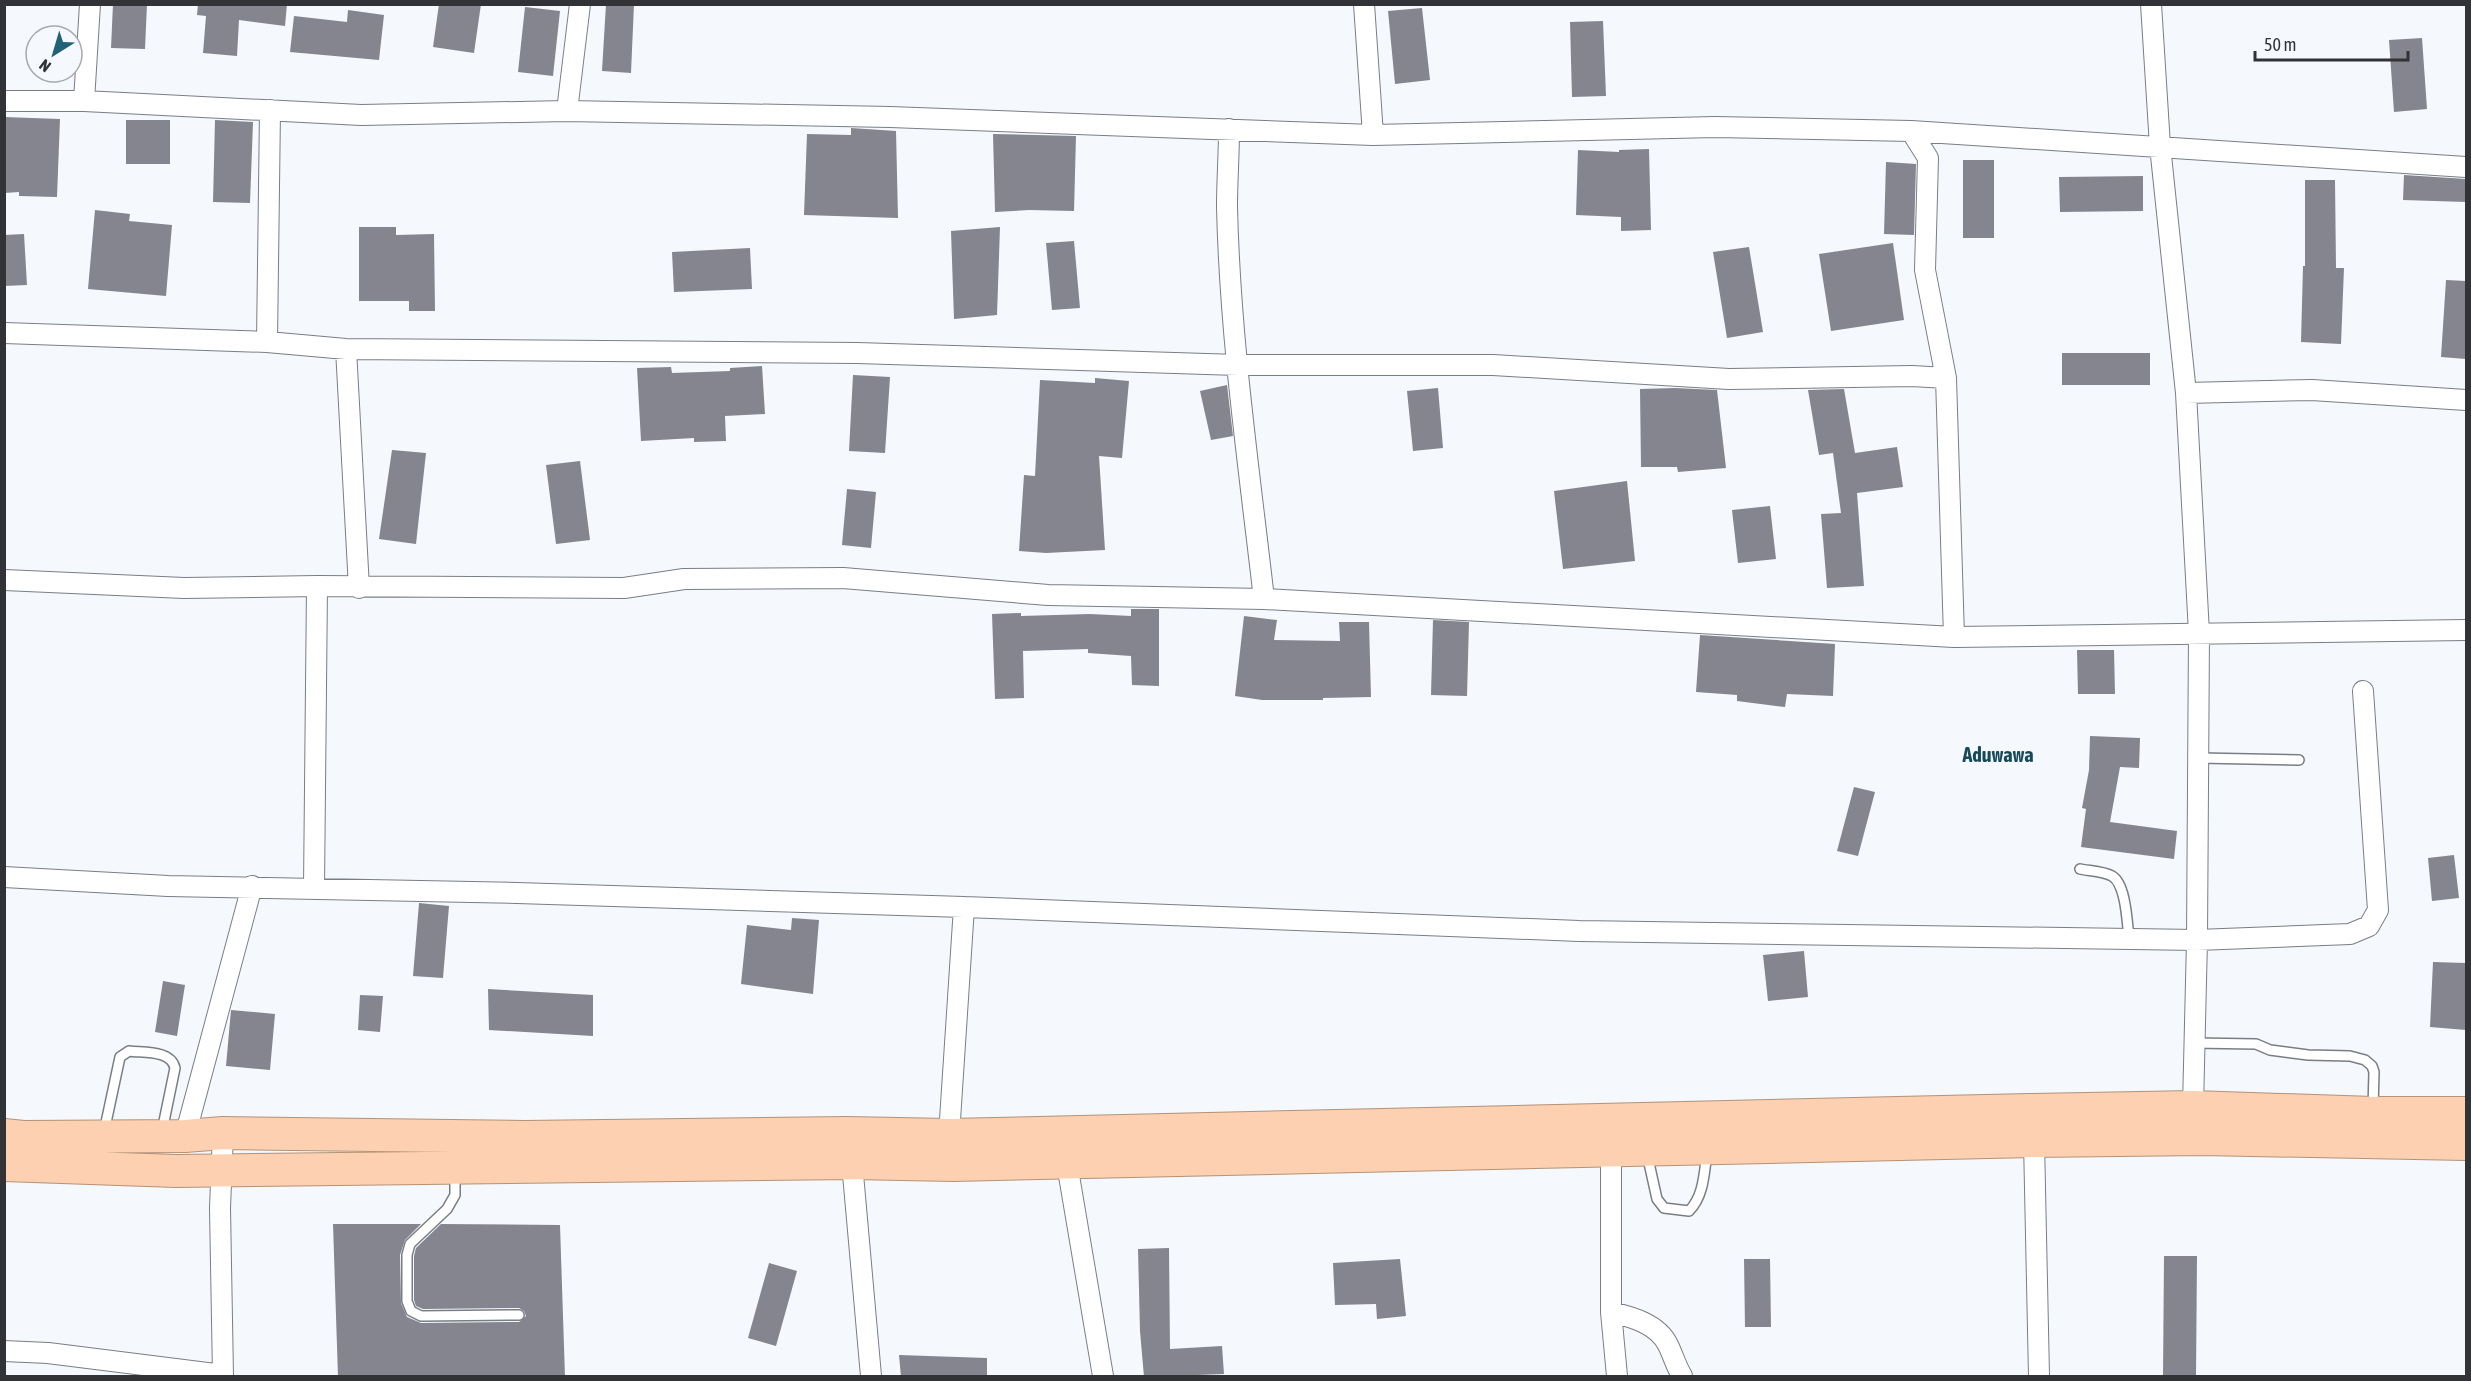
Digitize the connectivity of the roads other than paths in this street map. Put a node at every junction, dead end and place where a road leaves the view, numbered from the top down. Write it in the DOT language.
graph roads {
  1 [pos="90,4"];
  2 [pos="579,4"];
  3 [pos="1364,4"];
  4 [pos="2151,4"];
  5 [pos="4,101"];
  6 [pos="84,101"];
  7 [pos="270,110"];
  8 [pos="567,111"];
  9 [pos="1229,129"];
  10 [pos="1911,131"];
  11 [pos="1373,135"];
  12 [pos="2160,146"];
  13 [pos="2466,167"];
  14 [pos="4,333"];
  15 [pos="267,342"];
  16 [pos="346,350"];
  17 [pos="1238,365"];
  18 [pos="1946,378"];
  19 [pos="2186,393"];
  20 [pos="2466,399"];
  21 [pos="4,580"];
  22 [pos="317,586"];
  23 [pos="359,588"];
  24 [pos="1264,598"];
  25 [pos="2466,630"];
  26 [pos="2199,633"];
  27 [pos="1954,637"];
  28 [pos="2363,691"];
  29 [pos="2199,758"];
  30 [pos="2299,760"];
  31 [pos="2080,869"];
  32 [pos="4,877"];
  33 [pos="252,886"];
  34 [pos="314,888"];
  35 [pos="964,907"];
  36 [pos="2129,938"];
  37 [pos="2197,940"];
  38 [pos="2194,1043"];
  39 [pos="2193,1107"];
  40 [pos="2462,1110"];
  41 [pos="2373,1113"];
  42 [pos="223,1133"];
  43 [pos="4,1135"];
  44 [pos="949,1135"];
  45 [pos="103,1136"];
  46 [pos="173,1136"];
  47 [pos="2034,1141"];
  48 [pos="2466,1144"];
  49 [pos="1707,1148"];
  50 [pos="1646,1149"];
  51 [pos="1611,1150"];
  52 [pos="852,1164"];
  53 [pos="1067,1164"];
  54 [pos="4,1166"];
  55 [pos="454,1168"];
  56 [pos="221,1170"];
  57 [pos="1611,1312"];
  58 [pos="519,1315"];
  59 [pos="4,1351"];
  60 [pos="223,1376"];
  61 [pos="871,1377"];
  62 [pos="1103,1377"];
  63 [pos="1617,1377"];
  64 [pos="1682,1377"];
  65 [pos="2040,1377"];
  1 -- 6 [label="street"];
  2 -- 8 [label="street"];
  3 -- 11 [label="street"];
  4 -- 12 [label="street"];
  5 -- 6 [label="street"];
  6 -- 7 [label="street"];
  7 -- 8 [label="street"];
  7 -- 15 [label="street"];
  8 -- 9 [label="street"];
  9 -- 11 [label="street"];
  9 -- 17 [label="street"];
  10 -- 11 [label="street"];
  10 -- 12 [label="street"];
  10 -- 18 [label="street"];
  12 -- 13 [label="street"];
  12 -- 19 [label="street"];
  14 -- 15 [label="street"];
  15 -- 16 [label="street"];
  16 -- 17 [label="street"];
  16 -- 23 [label="street"];
  17 -- 18 [label="street"];
  17 -- 24 [label="street"];
  18 -- 27 [label="street"];
  19 -- 20 [label="street"];
  19 -- 26 [label="street"];
  21 -- 22 [label="street"];
  22 -- 23 [label="street"];
  22 -- 34 [label="street"];
  23 -- 24 [label="street"];
  24 -- 27 [label="street"];
  25 -- 26 [label="street"];
  26 -- 27 [label="street"];
  26 -- 29 [label="street"];
  28 -- 37 [label="street"];
  29 -- 30 [label="lane"];
  29 -- 37 [label="street"];
  31 -- 36 [label="lane"];
  32 -- 33 [label="street"];
  33 -- 34 [label="street"];
  33 -- 46 [label="street"];
  34 -- 35 [label="street"];
  35 -- 36 [label="street"];
  35 -- 44 [label="street"];
  36 -- 37 [label="street"];
  37 -- 38 [label="street"];
  38 -- 39 [label="street"];
  38 -- 41 [label="lane"];
  39 -- 41 [label="highway"];
  39 -- 44 [label="highway"];
  40 -- 41 [label="highway"];
  42 -- 44 [label="highway"];
  42 -- 46 [label="highway"];
  42 -- 56 [label="street"];
  43 -- 45 [label="highway"];
  45 -- 46 [label="highway"];
  45 -- 46 [label="lane"];
  47 -- 48 [label="highway"];
  47 -- 49 [label="highway"];
  47 -- 65 [label="street"];
  49 -- 50 [label="highway"];
  49 -- 50 [label="lane"];
  50 -- 51 [label="highway"];
  51 -- 53 [label="highway"];
  51 -- 57 [label="street"];
  52 -- 53 [label="highway"];
  52 -- 55 [label="highway"];
  52 -- 61 [label="street"];
  53 -- 62 [label="street"];
  54 -- 56 [label="highway"];
  55 -- 56 [label="highway"];
  55 -- 58 [label="lane"];
  56 -- 60 [label="street"];
  57 -- 63 [label="street"];
  57 -- 64 [label="street"];
  59 -- 60 [label="street"];
}
